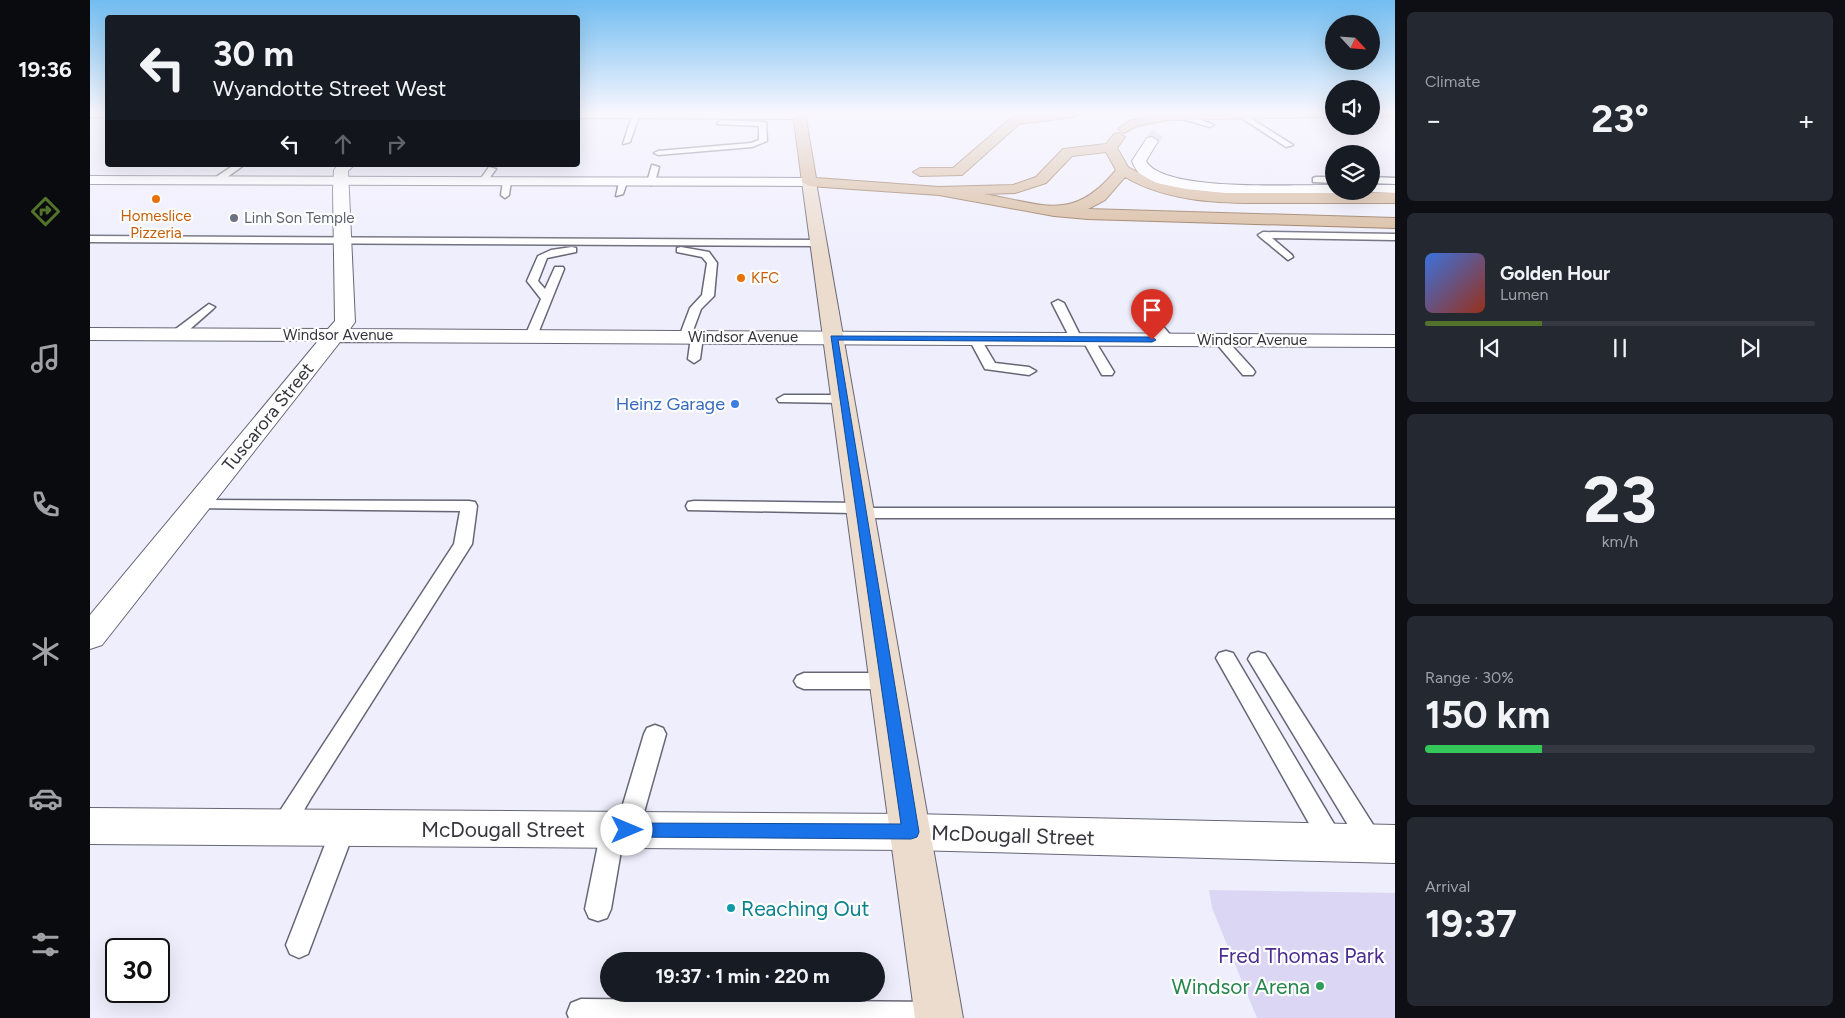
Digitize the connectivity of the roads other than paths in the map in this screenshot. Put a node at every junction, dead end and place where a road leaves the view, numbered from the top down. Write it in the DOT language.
graph roads {
  1 [pos="806,161"];
  2 [pos="970,161"];
  3 [pos="1060,161"];
  4 [pos="1122,161"];
  5 [pos="1139,161"];
  6 [pos="237,167"];
  7 [pos="655,167"];
  8 [pos="492,169"];
  9 [pos="1123,170"];
  10 [pos="865,172"];
  11 [pos="902,172"];
  12 [pos="344,173"];
  13 [pos="90,180"];
  14 [pos="1316,180"];
  15 [pos="1325,180"];
  16 [pos="1380,180"];
  17 [pos="216,181"];
  18 [pos="482,181"];
  19 [pos="1395,181"];
  20 [pos="651,182"];
  21 [pos="809,182"];
  22 [pos="1325,189"];
  23 [pos="1380,189"];
  24 [pos="1395,189"];
  25 [pos="939,191"];
  26 [pos="1395,198"];
  27 [pos="1054,211"];
  28 [pos="1395,223"];
  29 [pos="1395,237"];
  30 [pos="90,239"];
  31 [pos="340,240"];
  32 [pos="819,243"];
  33 [pos="1288,257"];
  34 [pos="559,269"];
  35 [pos="547,299"];
  36 [pos="1058,303"];
  37 [pos="209,307"];
  38 [pos="1142,308"];
  39 [pos="90,334"];
  40 [pos="176,334"];
  41 [pos="334,335"];
  42 [pos="531,336"];
  43 [pos="691,337"];
  44 [pos="834,338"];
  45 [pos="975,339"];
  46 [pos="1082,339"];
  47 [pos="1168,340"];
  48 [pos="1220,340"];
  49 [pos="1395,341"];
  50 [pos="694,359"];
  51 [pos="1030,371"];
  52 [pos="1107,372"];
  53 [pos="1248,372"];
  54 [pos="784,399"];
  55 [pos="843,399"];
  56 [pos="196,505"];
  57 [pos="694,506"];
  58 [pos="860,510"];
  59 [pos="1395,513"];
  60 [pos="90,637"];
  61 [pos="1226,658"];
  62 [pos="1258,659"];
  63 [pos="804,681"];
  64 [pos="887,681"];
  65 [pos="655,734"];
  66 [pos="90,826"];
  67 [pos="280,829"];
  68 [pos="343,829"];
  69 [pos="620,830"];
  70 [pos="911,832"];
  71 [pos="1332,843"];
  72 [pos="1383,844"];
  73 [pos="598,909"];
  74 [pos="299,945"];
  75 [pos="581,1013"];
  76 [pos="939,1017"];
  1 -- 21 [label="main road"];
  2 -- 11 [label="main road"];
  3 -- 25 [label="main road"];
  4 -- 9 [label="main road"];
  5 -- 22 [label="street"];
  6 -- 17 [label="lane"];
  7 -- 20 [label="lane"];
  8 -- 18 [label="lane"];
  9 -- 26 [label="main road"];
  9 -- 27 [label="main road"];
  10 -- 21 [label="main road"];
  12 -- 17 [label="street"];
  12 -- 18 [label="street"];
  12 -- 31 [label="street, Tuscarora Street"];
  13 -- 17 [label="street"];
  14 -- 15 [label="lane"];
  16 -- 19 [label="lane"];
  18 -- 20 [label="street"];
  20 -- 21 [label="street"];
  21 -- 25 [label="main road"];
  21 -- 32 [label="main road"];
  23 -- 24 [label="street"];
  25 -- 27 [label="main road"];
  27 -- 28 [label="main road"];
  29 -- 33 [label="lane"];
  30 -- 31 [label="lane"];
  31 -- 32 [label="lane"];
  31 -- 41 [label="street, Tuscarora Street"];
  32 -- 44 [label="main road"];
  34 -- 35 [label="lane"];
  35 -- 42 [label="lane"];
  35 -- 43 [label="lane"];
  36 -- 46 [label="lane"];
  37 -- 40 [label="lane"];
  38 -- 47 [label="lane"];
  39 -- 40 [label="street, Windsor Avenue"];
  40 -- 41 [label="street, Windsor Avenue"];
  41 -- 42 [label="street, Windsor Avenue"];
  41 -- 56 [label="street, Tuscarora Street"];
  42 -- 43 [label="street, Windsor Avenue"];
  43 -- 44 [label="street, Windsor Avenue"];
  43 -- 50 [label="lane"];
  44 -- 45 [label="street, Windsor Avenue"];
  44 -- 55 [label="main road"];
  45 -- 46 [label="street, Windsor Avenue"];
  45 -- 51 [label="lane"];
  46 -- 47 [label="street, Windsor Avenue"];
  46 -- 52 [label="lane"];
  47 -- 48 [label="street, Windsor Avenue"];
  48 -- 49 [label="street, Windsor Avenue"];
  48 -- 53 [label="lane"];
  54 -- 55 [label="lane"];
  55 -- 58 [label="main road"];
  56 -- 60 [label="street, Tuscarora Street"];
  56 -- 67 [label="lane"];
  57 -- 58 [label="lane"];
  58 -- 59 [label="lane"];
  58 -- 64 [label="main road"];
  61 -- 71 [label="lane"];
  62 -- 72 [label="lane"];
  63 -- 64 [label="lane"];
  64 -- 70 [label="main road"];
  65 -- 69 [label="lane"];
  66 -- 67 [label="street, McDougall Street"];
  67 -- 68 [label="street, McDougall Street"];
  68 -- 69 [label="street, McDougall Street"];
  68 -- 74 [label="lane"];
  69 -- 70 [label="street, McDougall Street"];
  69 -- 73 [label="lane"];
  70 -- 71 [label="street, McDougall Street"];
  70 -- 76 [label="main road"];
  71 -- 72 [label="street, McDougall Street"];
  75 -- 76 [label="lane"];
}
